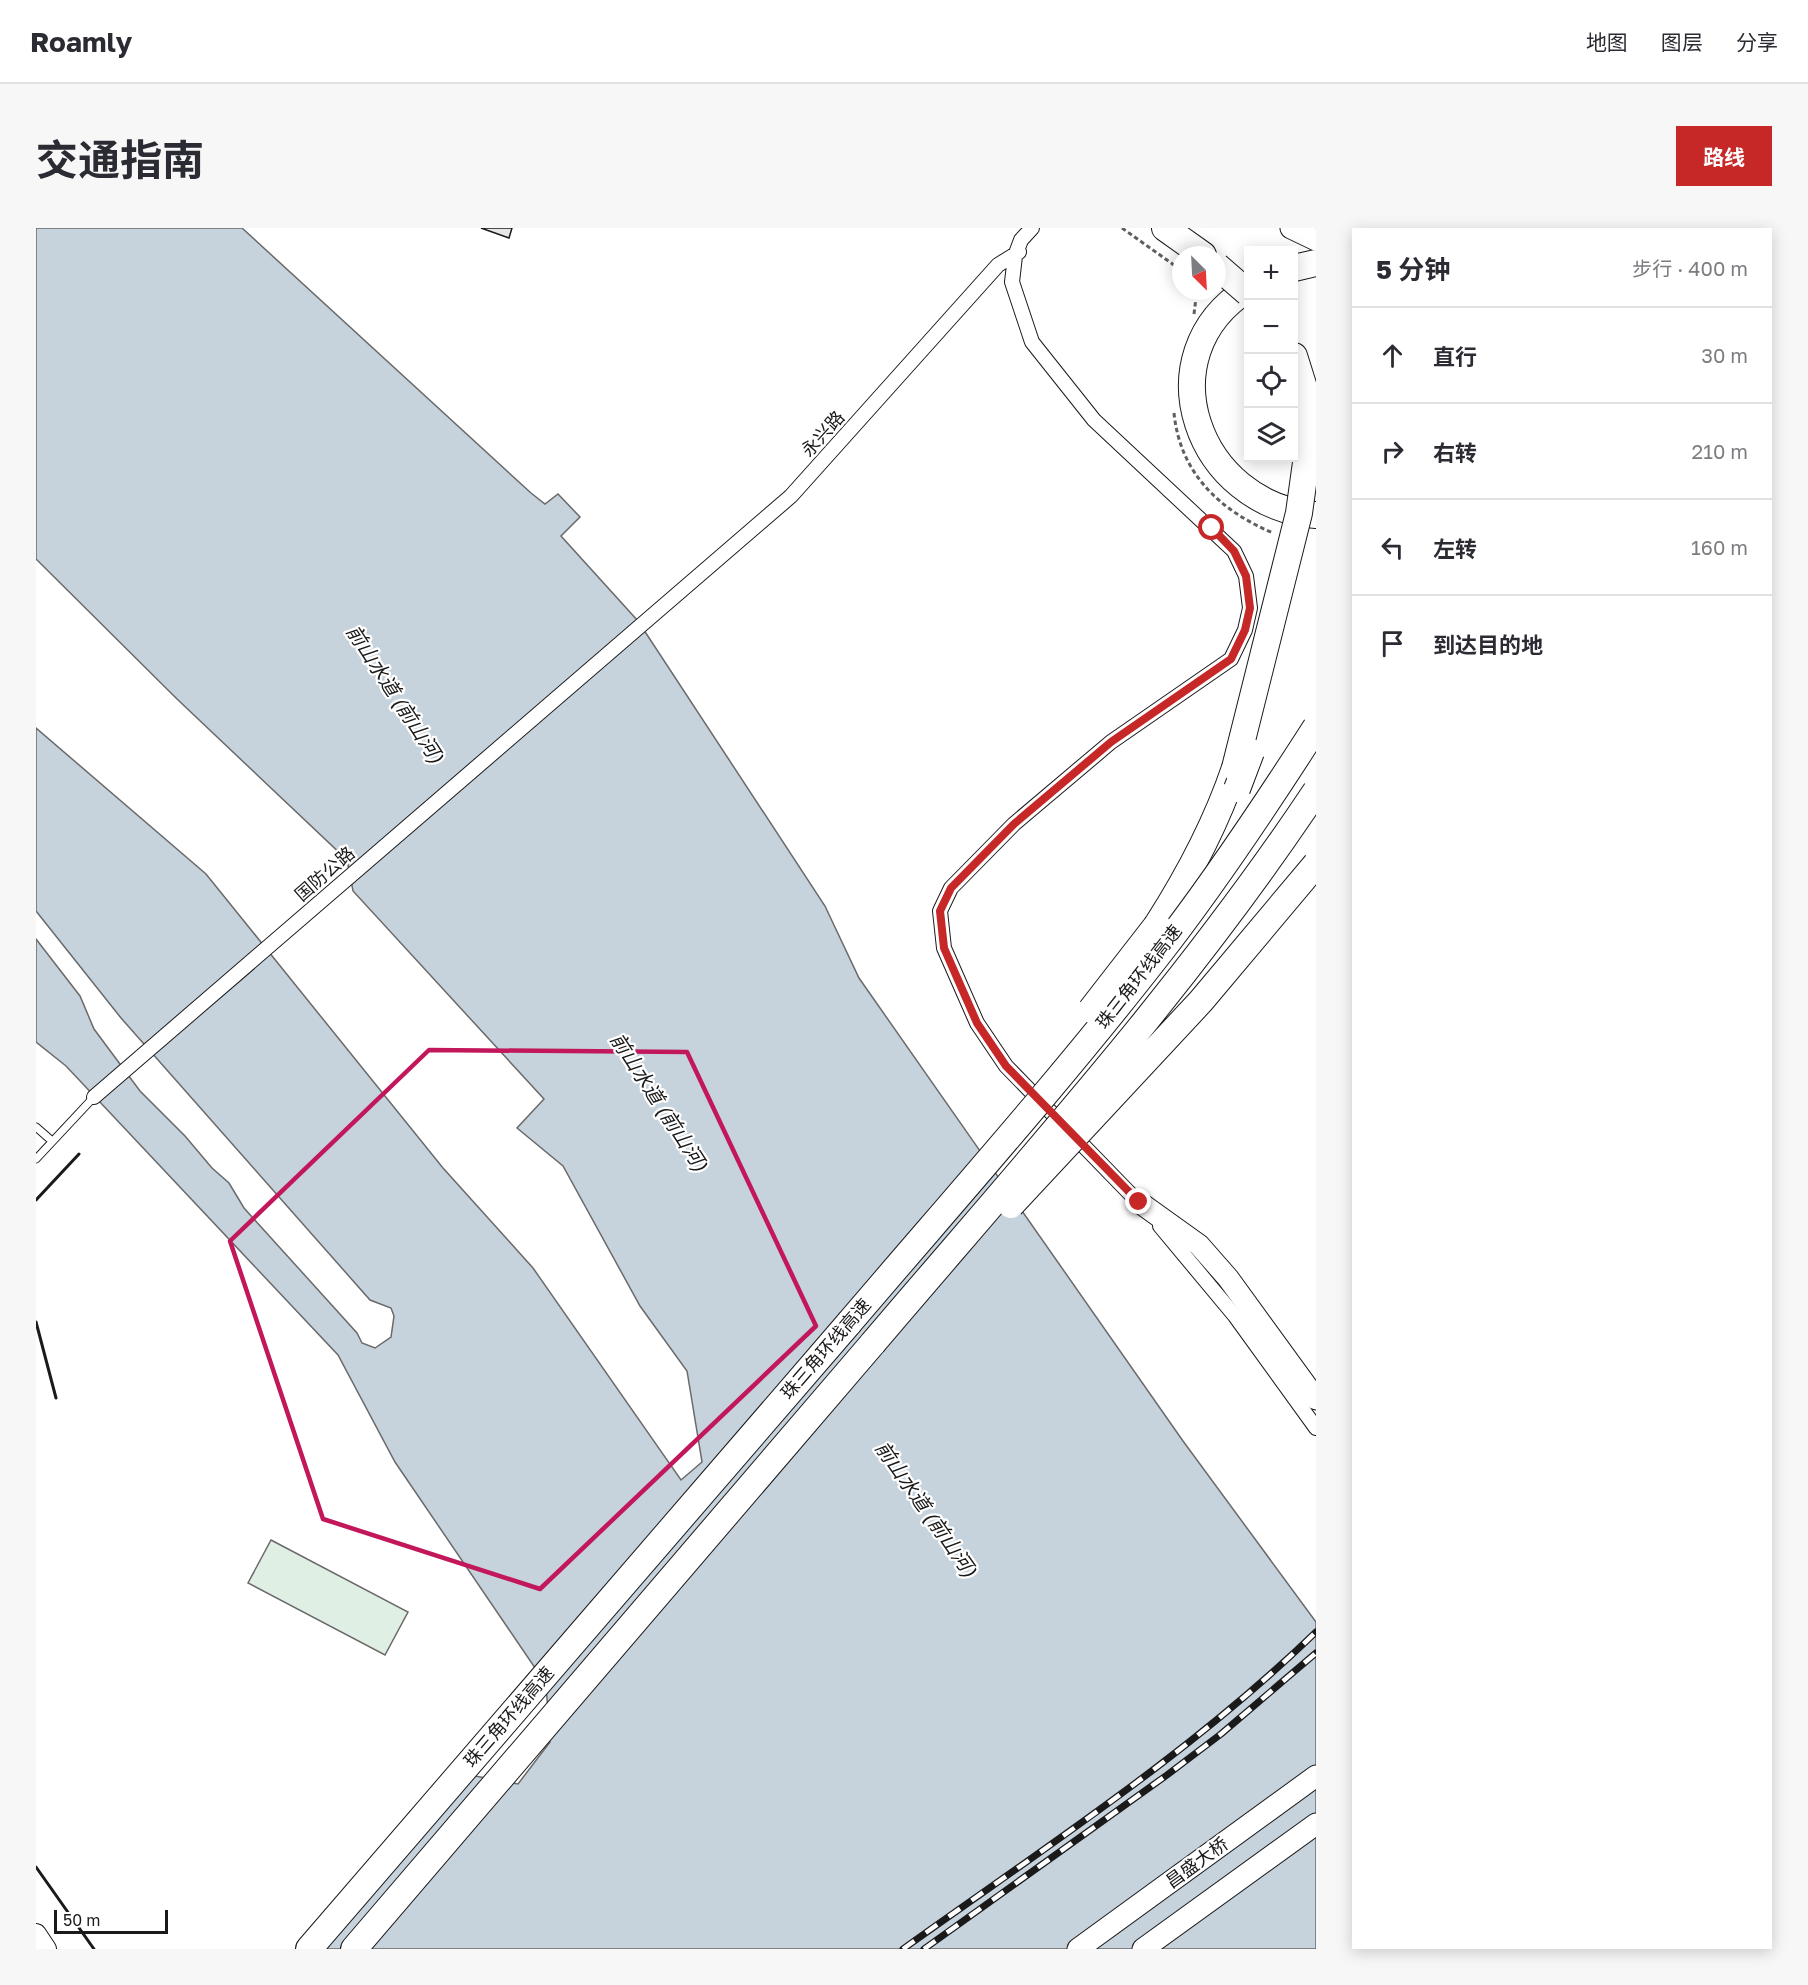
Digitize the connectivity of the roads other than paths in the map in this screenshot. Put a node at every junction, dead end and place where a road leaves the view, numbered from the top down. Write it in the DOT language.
graph roads {
  1 [pos="1032,228"];
  2 [pos="1040,228"];
  3 [pos="1165,228"];
  4 [pos="1291,228"];
  5 [pos="1316,240"];
  6 [pos="1190,246"];
  7 [pos="1015,256"];
  8 [pos="1316,263"];
  9 [pos="1298,267"];
  10 [pos="1226,273"];
  11 [pos="1244,288"];
  12 [pos="1244,293"];
  13 [pos="1298,371"];
  14 [pos="1316,513"];
  15 [pos="644,623"];
  16 [pos="1316,727"];
  17 [pos="1316,791"];
  18 [pos="1316,801"];
  19 [pos="1316,864"];
  20 [pos="1252,881"];
  21 [pos="1158,925"];
  22 [pos="94,1097"];
  23 [pos="36,1127"];
  24 [pos="52,1141"];
  25 [pos="36,1159"];
  26 [pos="1139,1202"];
  27 [pos="849,1323"];
  28 [pos="873,1343"];
  29 [pos="1316,1399"];
  30 [pos="1316,1428"];
  31 [pos="1316,1776"];
  32 [pos="1316,1824"];
  33 [pos="36,1934"];
  34 [pos="46,1949"];
  35 [pos="309,1949"];
  36 [pos="354,1949"];
  37 [pos="1078,1949"];
  38 [pos="1143,1949"];
  1 -- 7 [label="street"];
  2 -- 7 [label="street"];
  3 -- 6 [label="highway"];
  4 -- 5 [label="main road"];
  7 -- 15 [label="street, 永兴路"];
  7 -- 26 [label="street"];
  8 -- 9 [label="highway"];
  10 -- 11 [label="highway, bridge"];
  12 -- 14 [label="highway"];
  13 -- 21 [label="highway, bridge"];
  14 -- 21 [label="highway, bridge"];
  15 -- 22 [label="street, 国防公路"];
  16 -- 27 [label="highway, 珠三角环线高速, bridge"];
  17 -- 20 [label="highway, 珠三角环线高速, bridge"];
  18 -- 20 [label="highway, bridge"];
  19 -- 28 [label="highway, bridge"];
  20 -- 28 [label="highway, 珠三角环线高速, bridge"];
  21 -- 27 [label="highway, bridge"];
  22 -- 24 [label="lane, 国防公路"];
  23 -- 24 [label="lane"];
  24 -- 25 [label="lane, 国防公路"];
  26 -- 29 [label="main road"];
  26 -- 30 [label="street"];
  27 -- 35 [label="highway, 珠三角环线高速"];
  28 -- 36 [label="highway, 珠三角环线高速"];
  31 -- 37 [label="main road, 昌盛大桥"];
  32 -- 38 [label="main road, 昌盛大桥"];
  33 -- 34 [label="street"];
}
